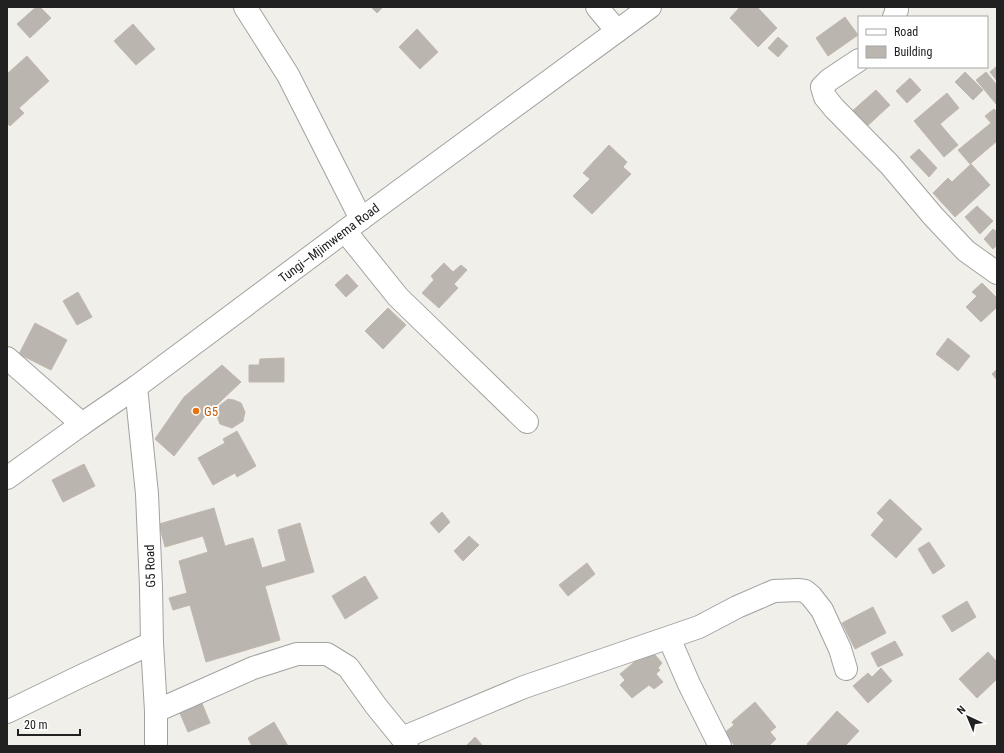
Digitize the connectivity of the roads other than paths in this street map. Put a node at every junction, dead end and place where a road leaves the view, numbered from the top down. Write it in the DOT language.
graph roads {
  1 [pos="245,7"];
  2 [pos="597,7"];
  3 [pos="650,7"];
  4 [pos="617,31"];
  5 [pos="858,61"];
  6 [pos="353,225"];
  7 [pos="997,273"];
  8 [pos="7,358"];
  9 [pos="136,387"];
  10 [pos="526,422"];
  11 [pos="82,424"];
  12 [pos="7,478"];
  13 [pos="669,638"];
  14 [pos="152,643"];
  15 [pos="846,670"];
  16 [pos="156,711"];
  17 [pos="7,712"];
  18 [pos="405,742"];
  19 [pos="156,746"];
  20 [pos="720,746"];
  1 -- 6 [label="street"];
  2 -- 4 [label="street"];
  3 -- 4 [label="street, Tungi—Mjimwema Road"];
  4 -- 6 [label="street, Tungi—Mjimwema Road"];
  5 -- 7 [label="street"];
  6 -- 9 [label="street, Tungi—Mjimwema Road"];
  6 -- 10 [label="street"];
  8 -- 11 [label="street"];
  9 -- 11 [label="street, Tungi—Mjimwema Road"];
  9 -- 14 [label="street, G5 Road"];
  11 -- 12 [label="street, Tungi—Mjimwema Road"];
  13 -- 15 [label="street"];
  13 -- 18 [label="street"];
  13 -- 20 [label="street"];
  14 -- 16 [label="street, G5 Road"];
  14 -- 17 [label="street"];
  16 -- 18 [label="street"];
  16 -- 19 [label="street, G5 Road"];
}
